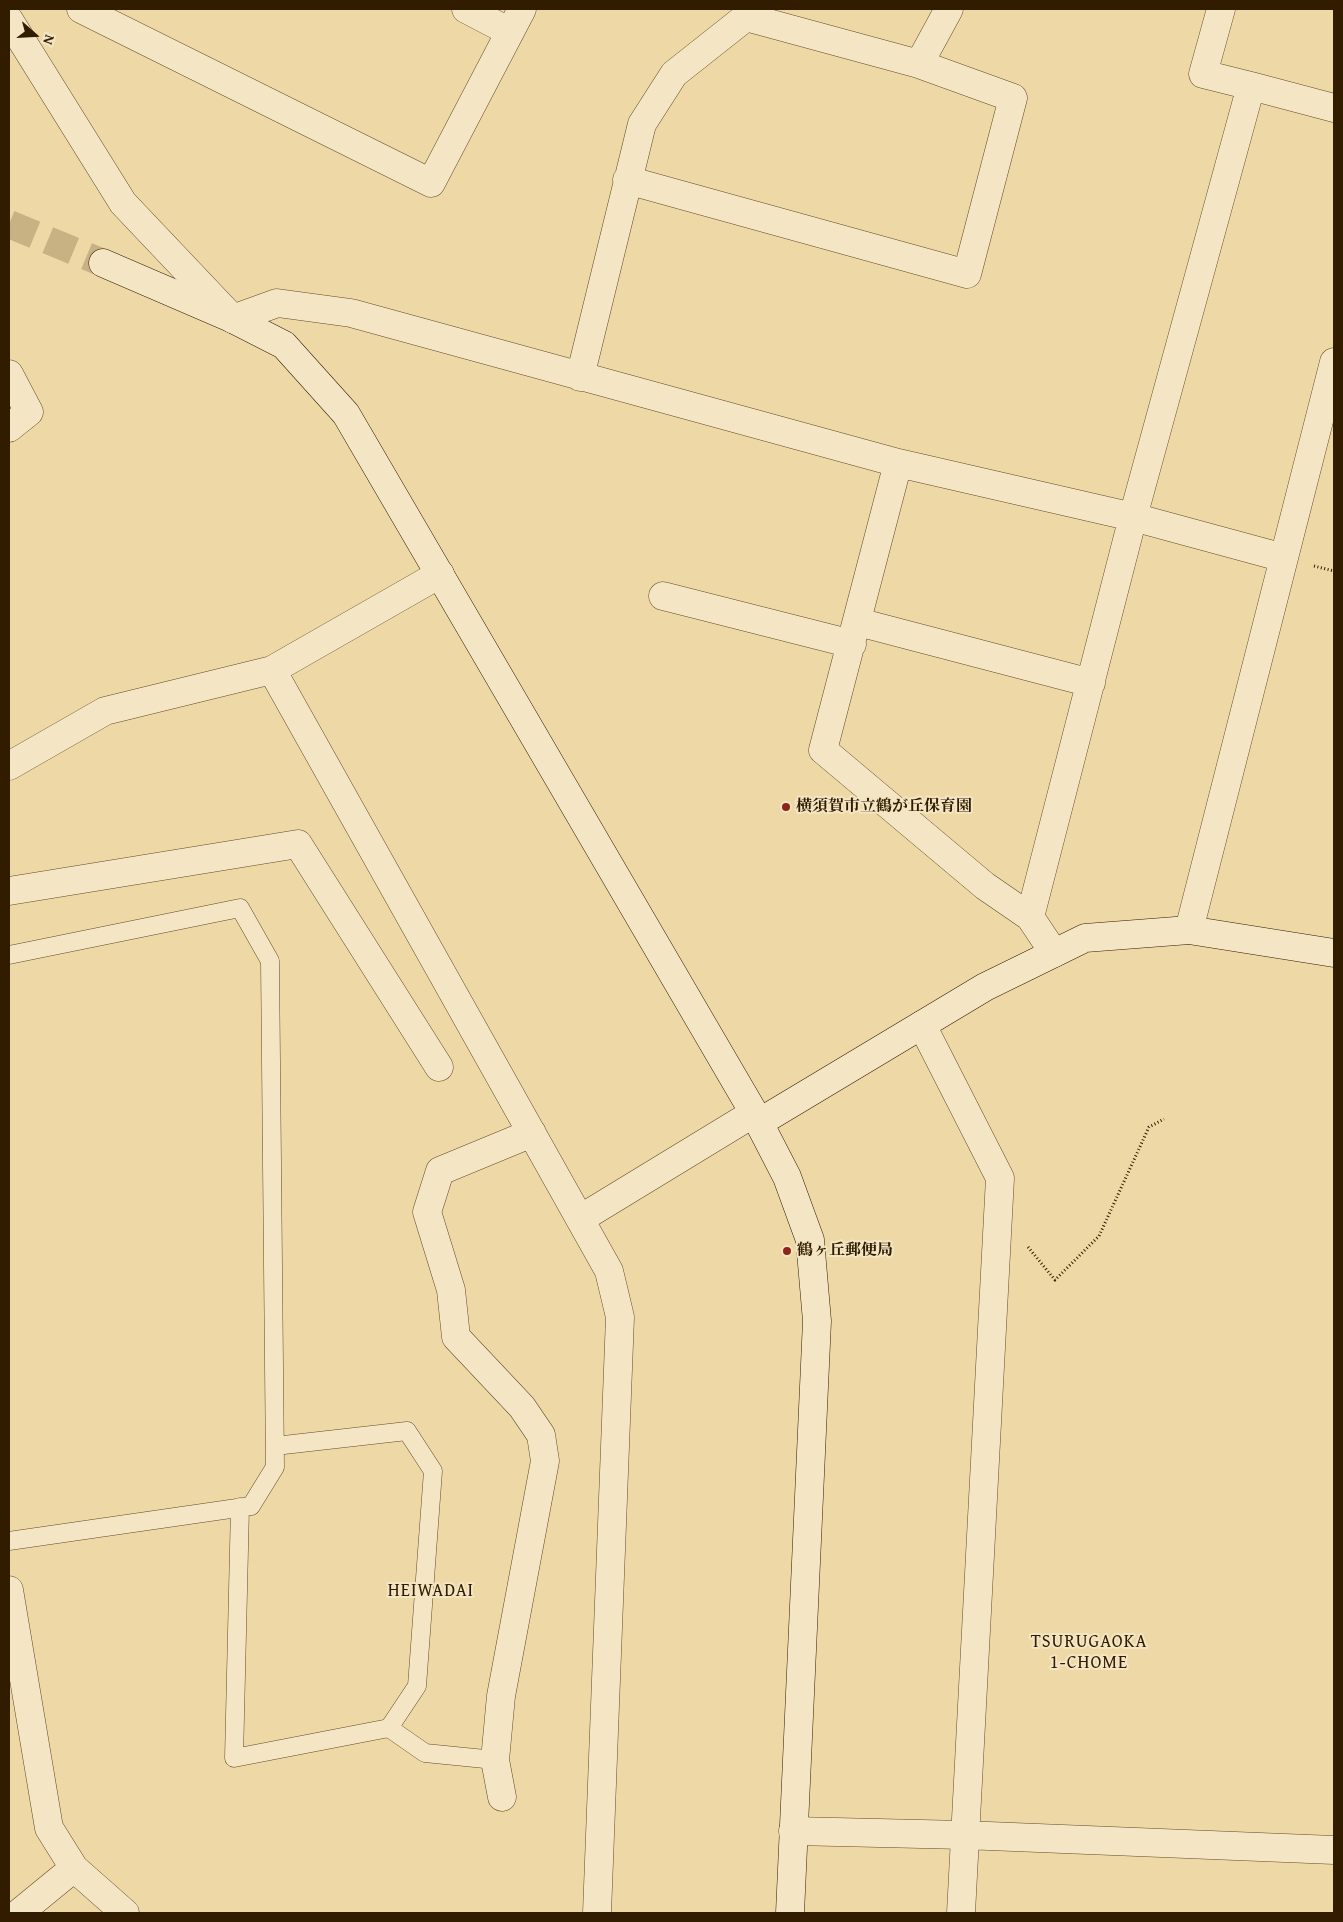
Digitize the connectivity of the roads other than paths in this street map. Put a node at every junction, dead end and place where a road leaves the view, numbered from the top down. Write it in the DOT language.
graph roads {
  1 [pos="81,9"];
  2 [pos="466,9"];
  3 [pos="949,9"];
  4 [pos="1221,9"];
  5 [pos="750,13"];
  6 [pos="9,20"];
  7 [pos="516,20"];
  8 [pos="919,64"];
  9 [pos="1252,86"];
  10 [pos="1334,108"];
  11 [pos="627,180"];
  12 [pos="103,263"];
  13 [pos="233,319"];
  14 [pos="1334,362"];
  15 [pos="9,374"];
  16 [pos="580,376"];
  17 [pos="9,428"];
  18 [pos="898,463"];
  19 [pos="1133,517"];
  20 [pos="1284,558"];
  21 [pos="440,574"];
  22 [pos="663,596"];
  23 [pos="855,633"];
  24 [pos="272,670"];
  25 [pos="1091,683"];
  26 [pos="9,766"];
  27 [pos="9,891"];
  28 [pos="1030,917"];
  29 [pos="1189,930"];
  30 [pos="1054,953"];
  31 [pos="1334,953"];
  32 [pos="9,955"];
  33 [pos="922,1025"];
  34 [pos="439,1067"];
  35 [pos="757,1117"];
  36 [pos="532,1133"];
  37 [pos="580,1219"];
  38 [pos="274,1446"];
  39 [pos="240,1507"];
  40 [pos="9,1541"];
  41 [pos="9,1590"];
  42 [pos="389,1728"];
  43 [pos="494,1760"];
  44 [pos="502,1797"];
  45 [pos="793,1831"];
  46 [pos="964,1835"];
  47 [pos="1334,1850"];
  48 [pos="74,1868"];
  49 [pos="19,1913"];
  50 [pos="125,1913"];
  51 [pos="597,1913"];
  52 [pos="790,1913"];
  53 [pos="962,1913"];
  1 -- 7 [label="street"];
  2 -- 7 [label="street"];
  3 -- 8 [label="street"];
  4 -- 9 [label="street"];
  5 -- 8 [label="street"];
  5 -- 11 [label="street"];
  6 -- 13 [label="street"];
  8 -- 11 [label="street"];
  9 -- 10 [label="street"];
  9 -- 19 [label="street"];
  11 -- 16 [label="street"];
  12 -- 13 [label="street"];
  13 -- 16 [label="street"];
  13 -- 21 [label="street"];
  14 -- 20 [label="street"];
  15 -- 17 [label="street"];
  16 -- 18 [label="street"];
  18 -- 19 [label="street"];
  18 -- 23 [label="street"];
  19 -- 20 [label="street"];
  19 -- 25 [label="street"];
  20 -- 29 [label="street"];
  21 -- 24 [label="street"];
  21 -- 35 [label="street"];
  22 -- 23 [label="street"];
  23 -- 25 [label="street"];
  23 -- 28 [label="street"];
  24 -- 26 [label="street"];
  24 -- 36 [label="street"];
  25 -- 28 [label="street"];
  27 -- 34 [label="street"];
  28 -- 30 [label="street"];
  29 -- 30 [label="street"];
  29 -- 31 [label="street"];
  30 -- 33 [label="street"];
  32 -- 38 [label="lane"];
  33 -- 35 [label="street"];
  33 -- 46 [label="street"];
  35 -- 37 [label="street"];
  35 -- 45 [label="street"];
  36 -- 37 [label="street"];
  36 -- 43 [label="street"];
  37 -- 51 [label="street"];
  38 -- 39 [label="lane"];
  38 -- 42 [label="lane"];
  39 -- 40 [label="lane"];
  39 -- 42 [label="lane"];
  41 -- 48 [label="street"];
  42 -- 43 [label="lane"];
  43 -- 44 [label="street"];
  45 -- 46 [label="street"];
  45 -- 52 [label="street"];
  46 -- 47 [label="street"];
  46 -- 53 [label="street"];
  48 -- 49 [label="street"];
  48 -- 50 [label="street"];
}
